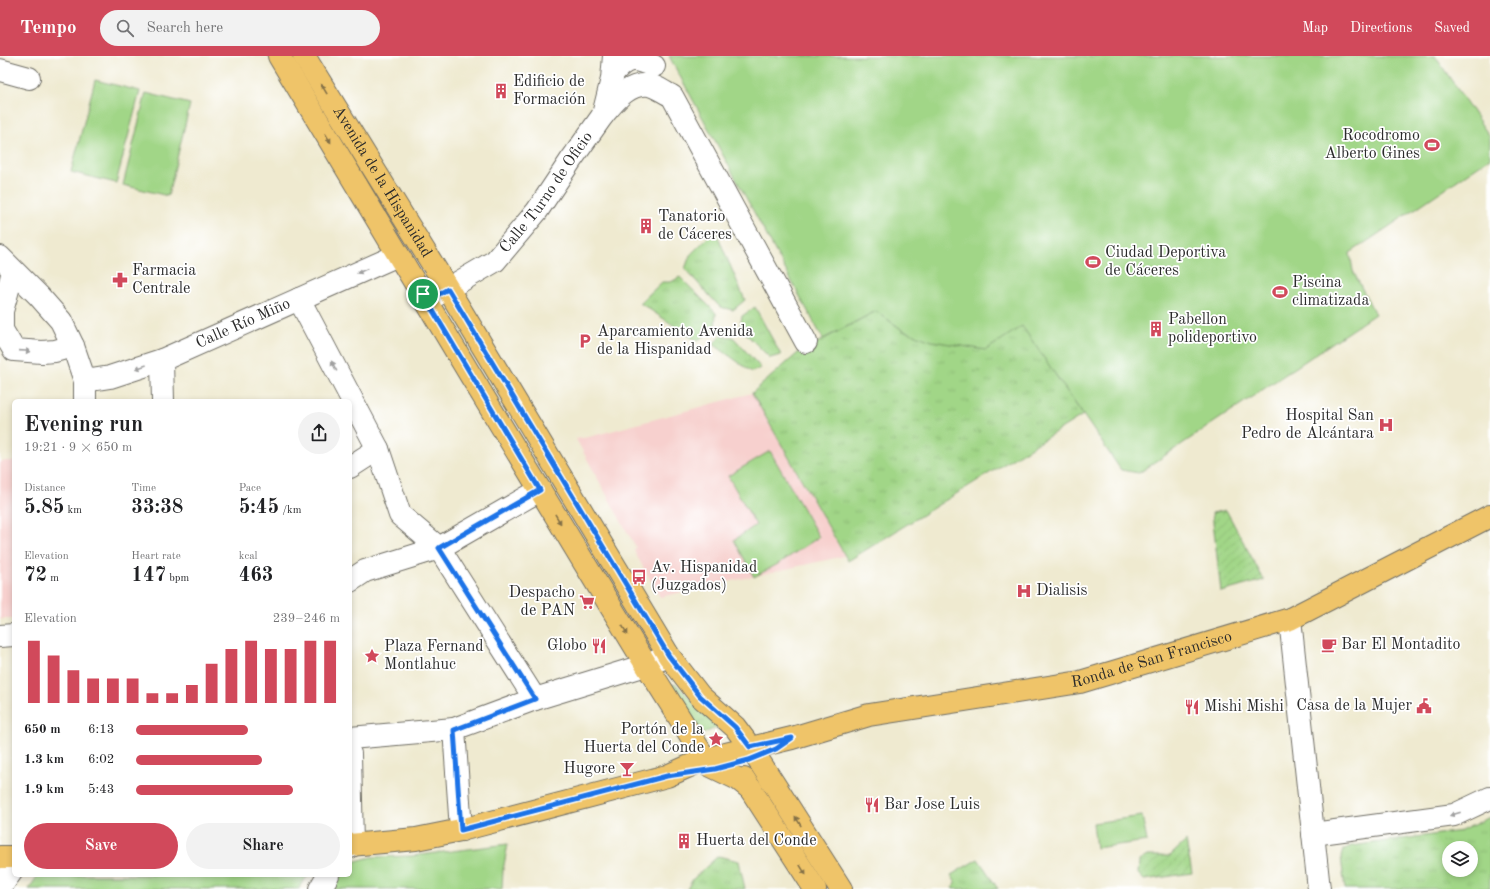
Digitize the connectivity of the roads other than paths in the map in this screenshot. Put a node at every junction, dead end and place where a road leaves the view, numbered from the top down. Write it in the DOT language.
graph roads {
  1 [pos="280,56"];
  2 [pos="304,56"];
  3 [pos="618,62"];
  4 [pos="651,69"];
  5 [pos="0,70"];
  6 [pos="28,78"];
  7 [pos="602,115"];
  8 [pos="398,255"];
  9 [pos="6,264"];
  10 [pos="448,289"];
  11 [pos="423,294"];
  12 [pos="299,299"];
  13 [pos="806,342"];
  14 [pos="73,346"];
  15 [pos="162,360"];
  16 [pos="85,391"];
  17 [pos="163,399"];
  18 [pos="350,399"];
  19 [pos="352,403"];
  20 [pos="378,449"];
  21 [pos="352,466"];
  22 [pos="540,490"];
  23 [pos="1490,516"];
  24 [pos="439,548"];
  25 [pos="352,580"];
  26 [pos="1290,620"];
  27 [pos="12,635"];
  28 [pos="0,636"];
  29 [pos="669,656"];
  30 [pos="646,665"];
  31 [pos="535,699"];
  32 [pos="454,730"];
  33 [pos="352,738"];
  34 [pos="786,742"];
  35 [pos="748,756"];
  36 [pos="710,764"];
  37 [pos="774,784"];
  38 [pos="752,790"];
  39 [pos="1490,798"];
  40 [pos="461,830"];
  41 [pos="1313,834"];
  42 [pos="352,846"];
  43 [pos="0,857"];
  44 [pos="12,857"];
  45 [pos="12,871"];
  46 [pos="327,877"];
  47 [pos="0,888"];
  48 [pos="320,889"];
  49 [pos="815,889"];
  50 [pos="841,889"];
  51 [pos="1319,889"];
  1 -- 8 [label="main road, Avenida de la Hispanidad, one-way"];
  10 -- 2 [label="main road, Avenida de la Hispanidad, one-way"];
  3 -- 4 [label="street"];
  3 -- 7 [label="street, Calle Turno de Oficio"];
  4 -- 7 [label="street"];
  4 -- 13 [label="street"];
  5 -- 6 [label="street"];
  7 -- 10 [label="street, Calle Turno de Oficio"];
  8 -- 11 [label="main road, Avenida de la Hispanidad"];
  8 -- 12 [label="street, Calle Río Miño, one-way"];
  9 -- 14 [label="street"];
  9 -- 14 [label="street, one-way"];
  10 -- 11 [label="street, Calle Turno de Oficio"];
  10 -- 29 [label="main road, Avenida de la Hispanidad"];
  11 -- 22 [label="main road, Avenida de la Hispanidad"];
  12 -- 15 [label="street, Calle Río Miño"];
  18 -- 12 [label="street, one-way"];
  14 -- 16 [label="street"];
  15 -- 16 [label="street, Calle Río Miño, one-way"];
  15 -- 17 [label="street"];
  19 -- 20 [label="street"];
  20 -- 21 [label="street"];
  20 -- 24 [label="street"];
  22 -- 24 [label="street"];
  22 -- 30 [label="main road, Avenida de la Hispanidad, one-way"];
  23 -- 26 [label="main road, Ronda de San Francisco"];
  24 -- 25 [label="street"];
  24 -- 31 [label="street"];
  26 -- 34 [label="main road, Ronda de San Francisco"];
  26 -- 41 [label="street"];
  27 -- 28 [label="street"];
  29 -- 30 [label="street"];
  29 -- 35 [label="main road, Avenida de la Hispanidad"];
  30 -- 31 [label="street"];
  30 -- 36 [label="main road, Avenida de la Hispanidad"];
  31 -- 32 [label="street"];
  32 -- 33 [label="street"];
  32 -- 40 [label="street"];
  34 -- 35 [label="main road, Ronda de San Francisco"];
  34 -- 37 [label="main road"];
  35 -- 36 [label="main road, Ronda de San Francisco"];
  35 -- 37 [label="main road"];
  35 -- 38 [label="main road"];
  36 -- 38 [label="main road"];
  36 -- 40 [label="main road, Ronda de San Francisco"];
  50 -- 37 [label="main road, one-way"];
  38 -- 49 [label="main road, one-way"];
  39 -- 41 [label="street, one-way"];
  40 -- 42 [label="main road, Ronda de San Francisco"];
  41 -- 51 [label="street"];
  43 -- 44 [label="main road"];
  45 -- 47 [label="street"];
  46 -- 48 [label="street"];
}
